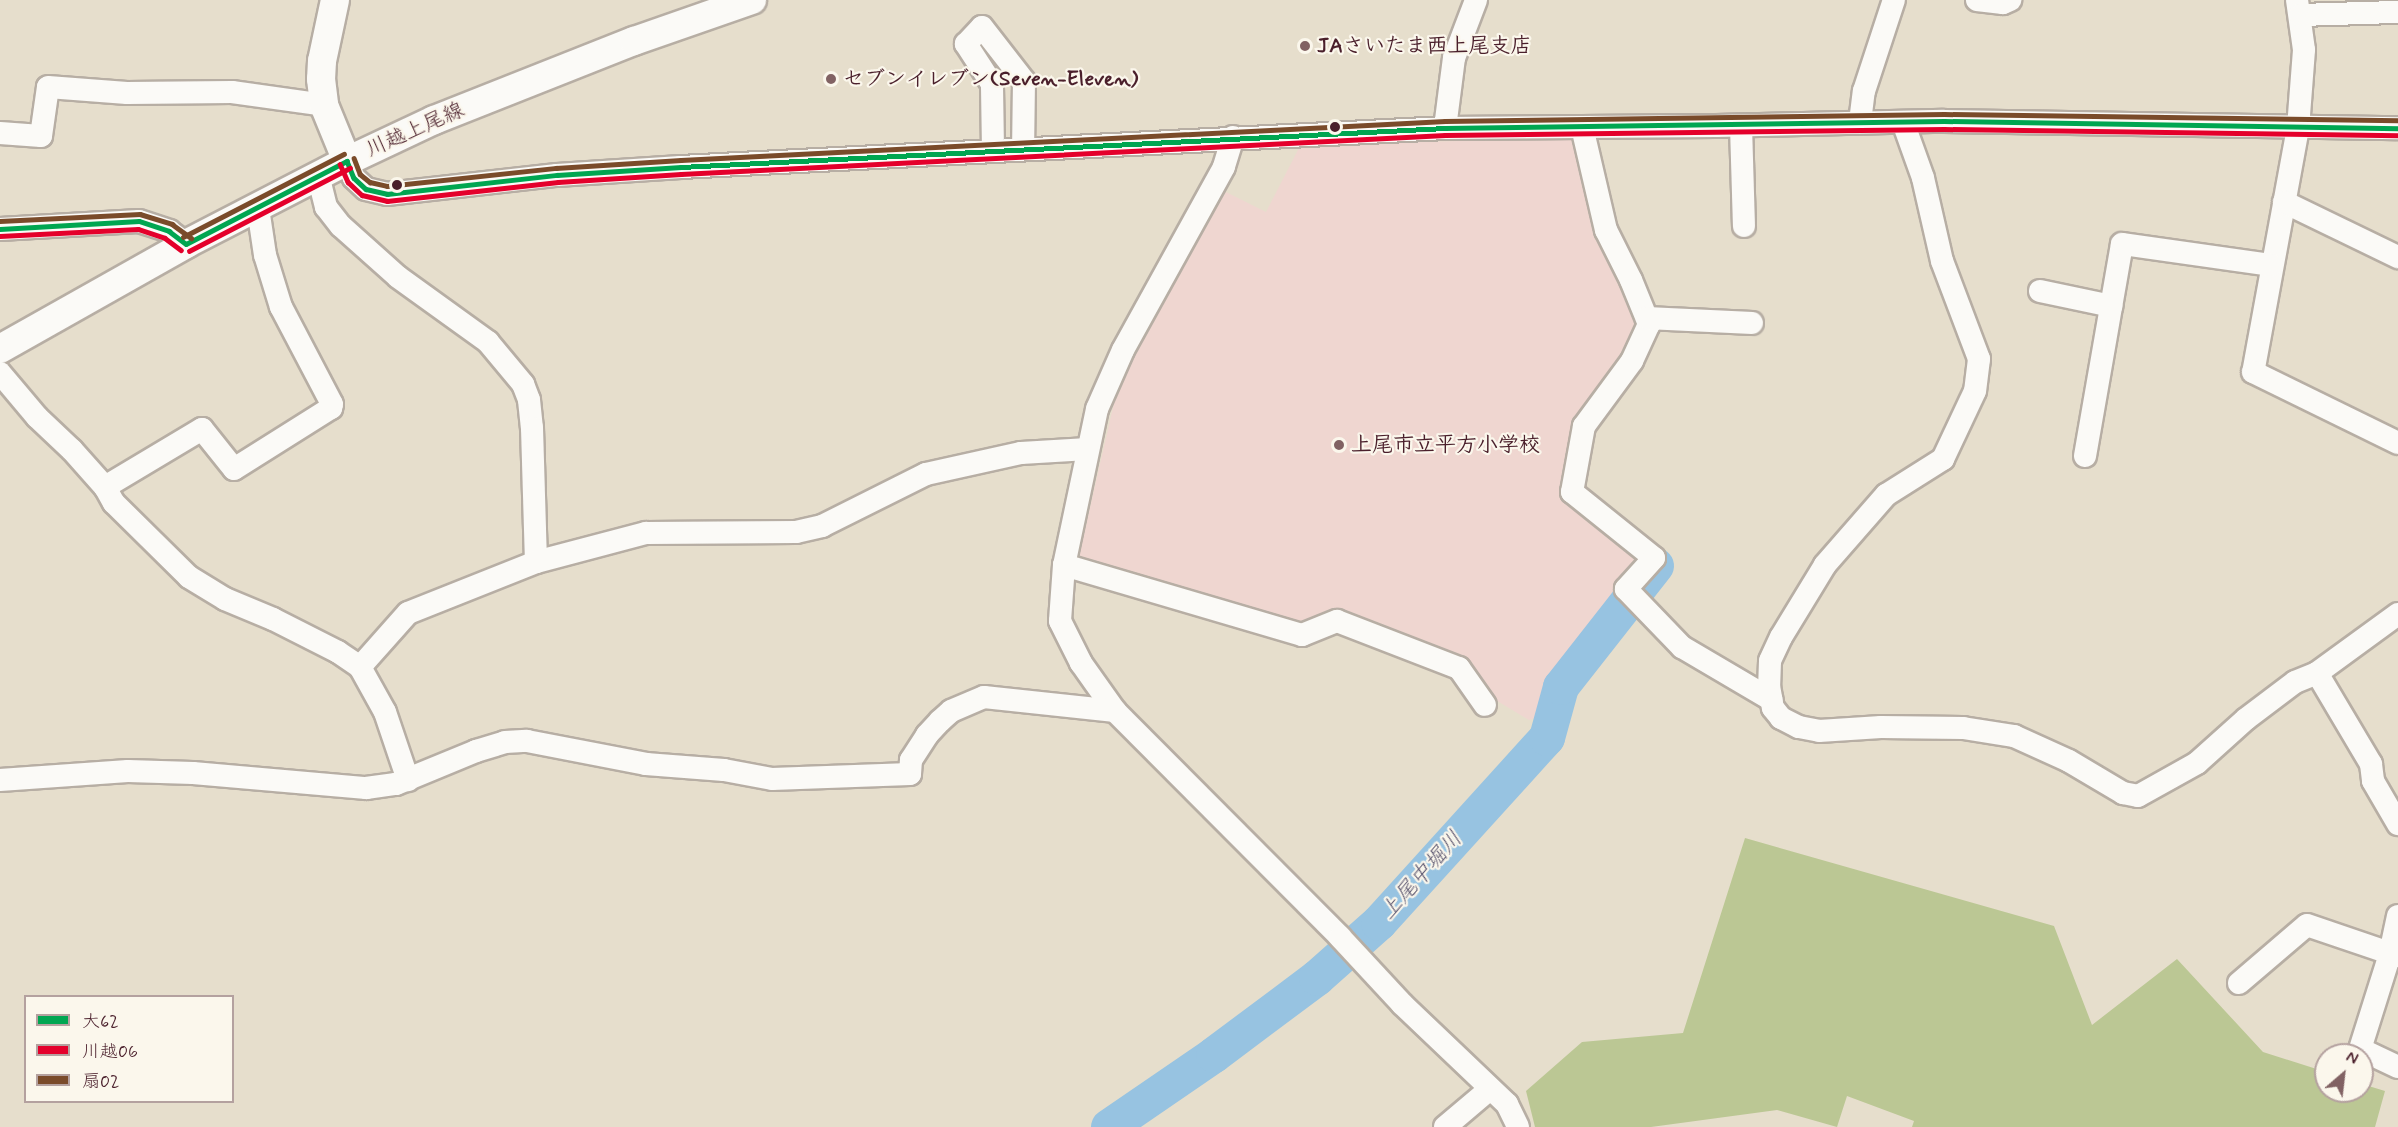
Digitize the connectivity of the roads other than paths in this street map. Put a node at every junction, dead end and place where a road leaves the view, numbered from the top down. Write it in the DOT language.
graph roads {
  1 [pos="335,0"];
  2 [pos="752,0"];
  3 [pos="1476,0"];
  4 [pos="1894,0"];
  5 [pos="1977,0"];
  6 [pos="2010,0"];
  7 [pos="2299,8"];
  8 [pos="2398,12"];
  9 [pos="324,105"];
  10 [pos="1860,122"];
  11 [pos="1903,122"];
  12 [pos="1741,126"];
  13 [pos="1582,127"];
  14 [pos="1445,128"];
  15 [pos="2298,128"];
  16 [pos="2398,128"];
  17 [pos="0,133"];
  18 [pos="1233,137"];
  19 [pos="1023,148"];
  20 [pos="993,150"];
  21 [pos="347,160"];
  22 [pos="318,175"];
  23 [pos="2284,202"];
  24 [pos="258,208"];
  25 [pos="1744,226"];
  26 [pos="0,229"];
  27 [pos="186,244"];
  28 [pos="2398,257"];
  29 [pos="2272,265"];
  30 [pos="2040,291"];
  31 [pos="2111,306"];
  32 [pos="1647,318"];
  33 [pos="1752,323"];
  34 [pos="0,349"];
  35 [pos="0,374"];
  36 [pos="2398,443"];
  37 [pos="1088,449"];
  38 [pos="2085,456"];
  39 [pos="105,487"];
  40 [pos="536,562"];
  41 [pos="1064,565"];
  42 [pos="2398,614"];
  43 [pos="360,668"];
  44 [pos="2317,673"];
  45 [pos="1772,700"];
  46 [pos="1485,705"];
  47 [pos="1115,711"];
  48 [pos="0,780"];
  49 [pos="408,780"];
  50 [pos="2398,824"];
  51 [pos="2398,916"];
  52 [pos="2394,955"];
  53 [pos="2239,983"];
  54 [pos="2398,1067"];
  55 [pos="1490,1089"];
  56 [pos="1445,1127"];
  57 [pos="1518,1127"];
  1 -- 9 [label="main road"];
  2 -- 21 [label="main road, 川越上尾線"];
  3 -- 14 [label="street"];
  4 -- 10 [label="street"];
  5 -- 6 [label="street"];
  7 -- 8 [label="street"];
  7 -- 15 [label="street"];
  9 -- 17 [label="street"];
  9 -- 21 [label="main road"];
  10 -- 11 [label="street"];
  10 -- 12 [label="street"];
  11 -- 15 [label="street"];
  11 -- 45 [label="street"];
  12 -- 13 [label="street"];
  12 -- 25 [label="street"];
  13 -- 14 [label="street"];
  13 -- 32 [label="street"];
  14 -- 18 [label="street"];
  15 -- 16 [label="street"];
  15 -- 23 [label="street"];
  18 -- 19 [label="street"];
  18 -- 37 [label="street"];
  19 -- 20 [label="street"];
  19 -- 20 [label="street"];
  20 -- 21 [label="street"];
  21 -- 22 [label="main road, 川越上尾線"];
  22 -- 24 [label="main road, 川越上尾線"];
  22 -- 40 [label="street"];
  23 -- 28 [label="street"];
  23 -- 29 [label="street"];
  24 -- 27 [label="main road, 川越上尾線"];
  24 -- 39 [label="street"];
  26 -- 27 [label="street"];
  27 -- 34 [label="main road, 川越上尾線"];
  29 -- 31 [label="street"];
  29 -- 36 [label="street"];
  30 -- 31 [label="street"];
  31 -- 38 [label="street"];
  32 -- 33 [label="street"];
  32 -- 45 [label="street"];
  35 -- 39 [label="street"];
  37 -- 40 [label="street"];
  37 -- 41 [label="street"];
  39 -- 43 [label="street"];
  40 -- 43 [label="street"];
  41 -- 46 [label="street"];
  41 -- 47 [label="street"];
  42 -- 44 [label="street"];
  43 -- 49 [label="street"];
  44 -- 45 [label="street"];
  44 -- 50 [label="street"];
  47 -- 49 [label="street"];
  47 -- 55 [label="street"];
  48 -- 49 [label="street"];
  51 -- 52 [label="street"];
  52 -- 53 [label="street"];
  52 -- 54 [label="street"];
  55 -- 56 [label="street"];
  55 -- 57 [label="street"];
}
